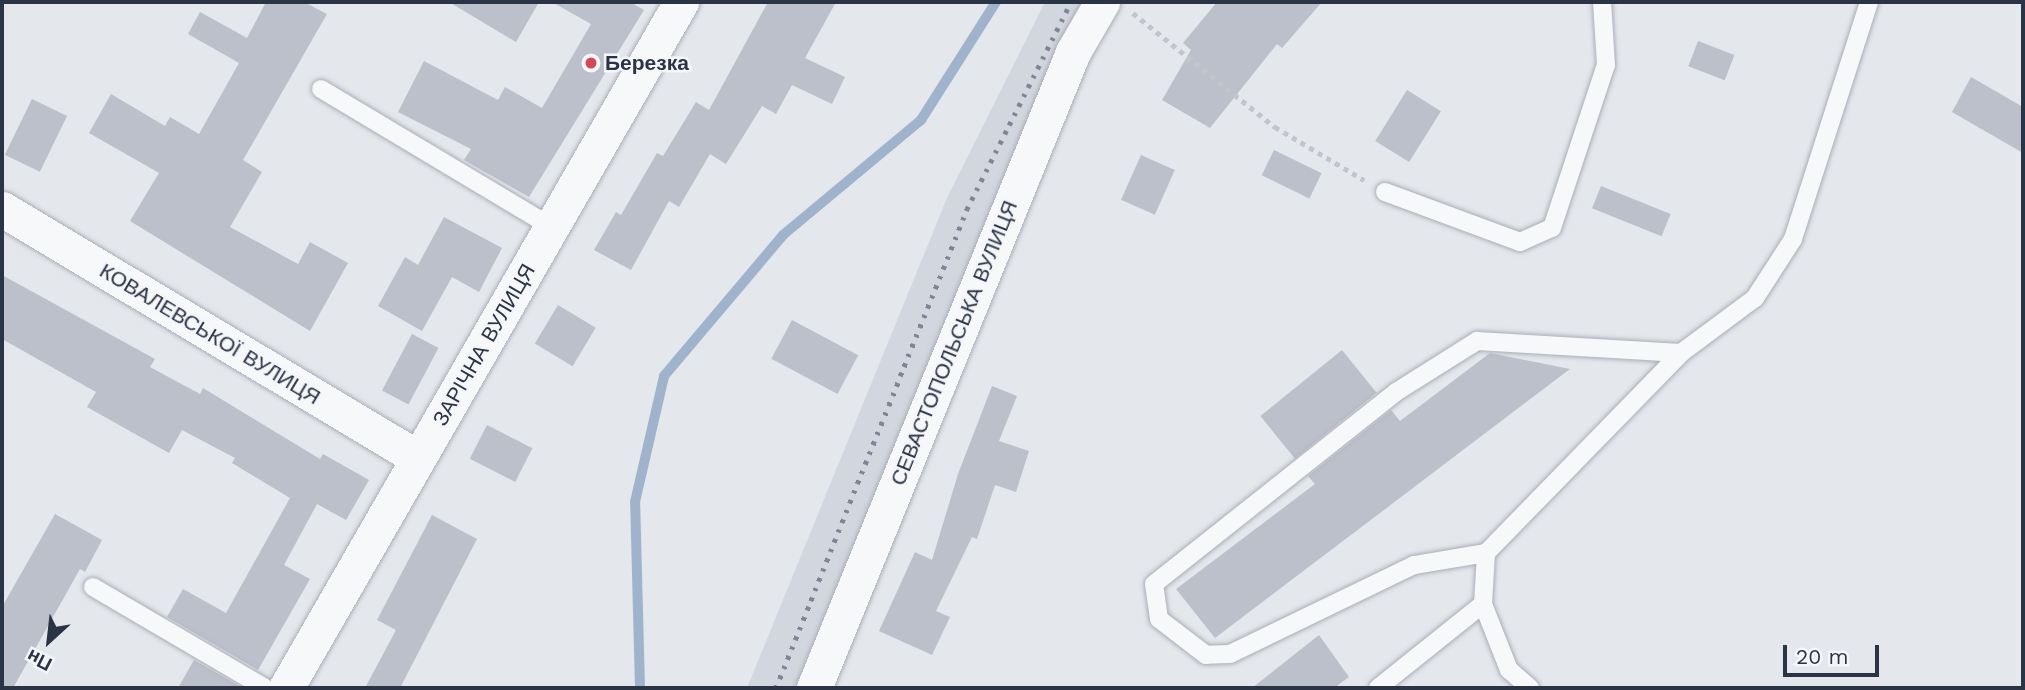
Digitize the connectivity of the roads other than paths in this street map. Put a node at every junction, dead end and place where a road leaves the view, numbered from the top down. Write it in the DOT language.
graph roads {
  1 [pos="681,2"];
  2 [pos="1602,2"];
  3 [pos="1870,2"];
  4 [pos="1115,6"];
  5 [pos="321,89"];
  6 [pos="1384,192"];
  7 [pos="2,209"];
  8 [pos="552,227"];
  9 [pos="1681,354"];
  10 [pos="418,458"];
  11 [pos="1486,554"];
  12 [pos="93,587"];
  13 [pos="1483,604"];
  14 [pos="265,688"];
  15 [pos="286,688"];
  16 [pos="814,688"];
  17 [pos="1378,688"];
  18 [pos="1530,688"];
  1 -- 8 [label="street, ЗАРІЧНА ВУЛИЦЯ"];
  2 -- 6 [label="lane"];
  3 -- 9 [label="lane"];
  4 -- 16 [label="street, СЕВАСТОПОЛЬСЬКА ВУЛИЦЯ"];
  5 -- 8 [label="lane"];
  7 -- 10 [label="street, КОВАЛЕВСЬКОЇ ВУЛИЦЯ"];
  8 -- 10 [label="street, ЗАРІЧНА ВУЛИЦЯ"];
  9 -- 11 [label="lane"];
  9 -- 11 [label="lane"];
  10 -- 15 [label="street, ЗАРІЧНА ВУЛИЦЯ"];
  11 -- 13 [label="lane"];
  12 -- 14 [label="lane"];
  13 -- 17 [label="lane"];
  13 -- 18 [label="lane"];
}
